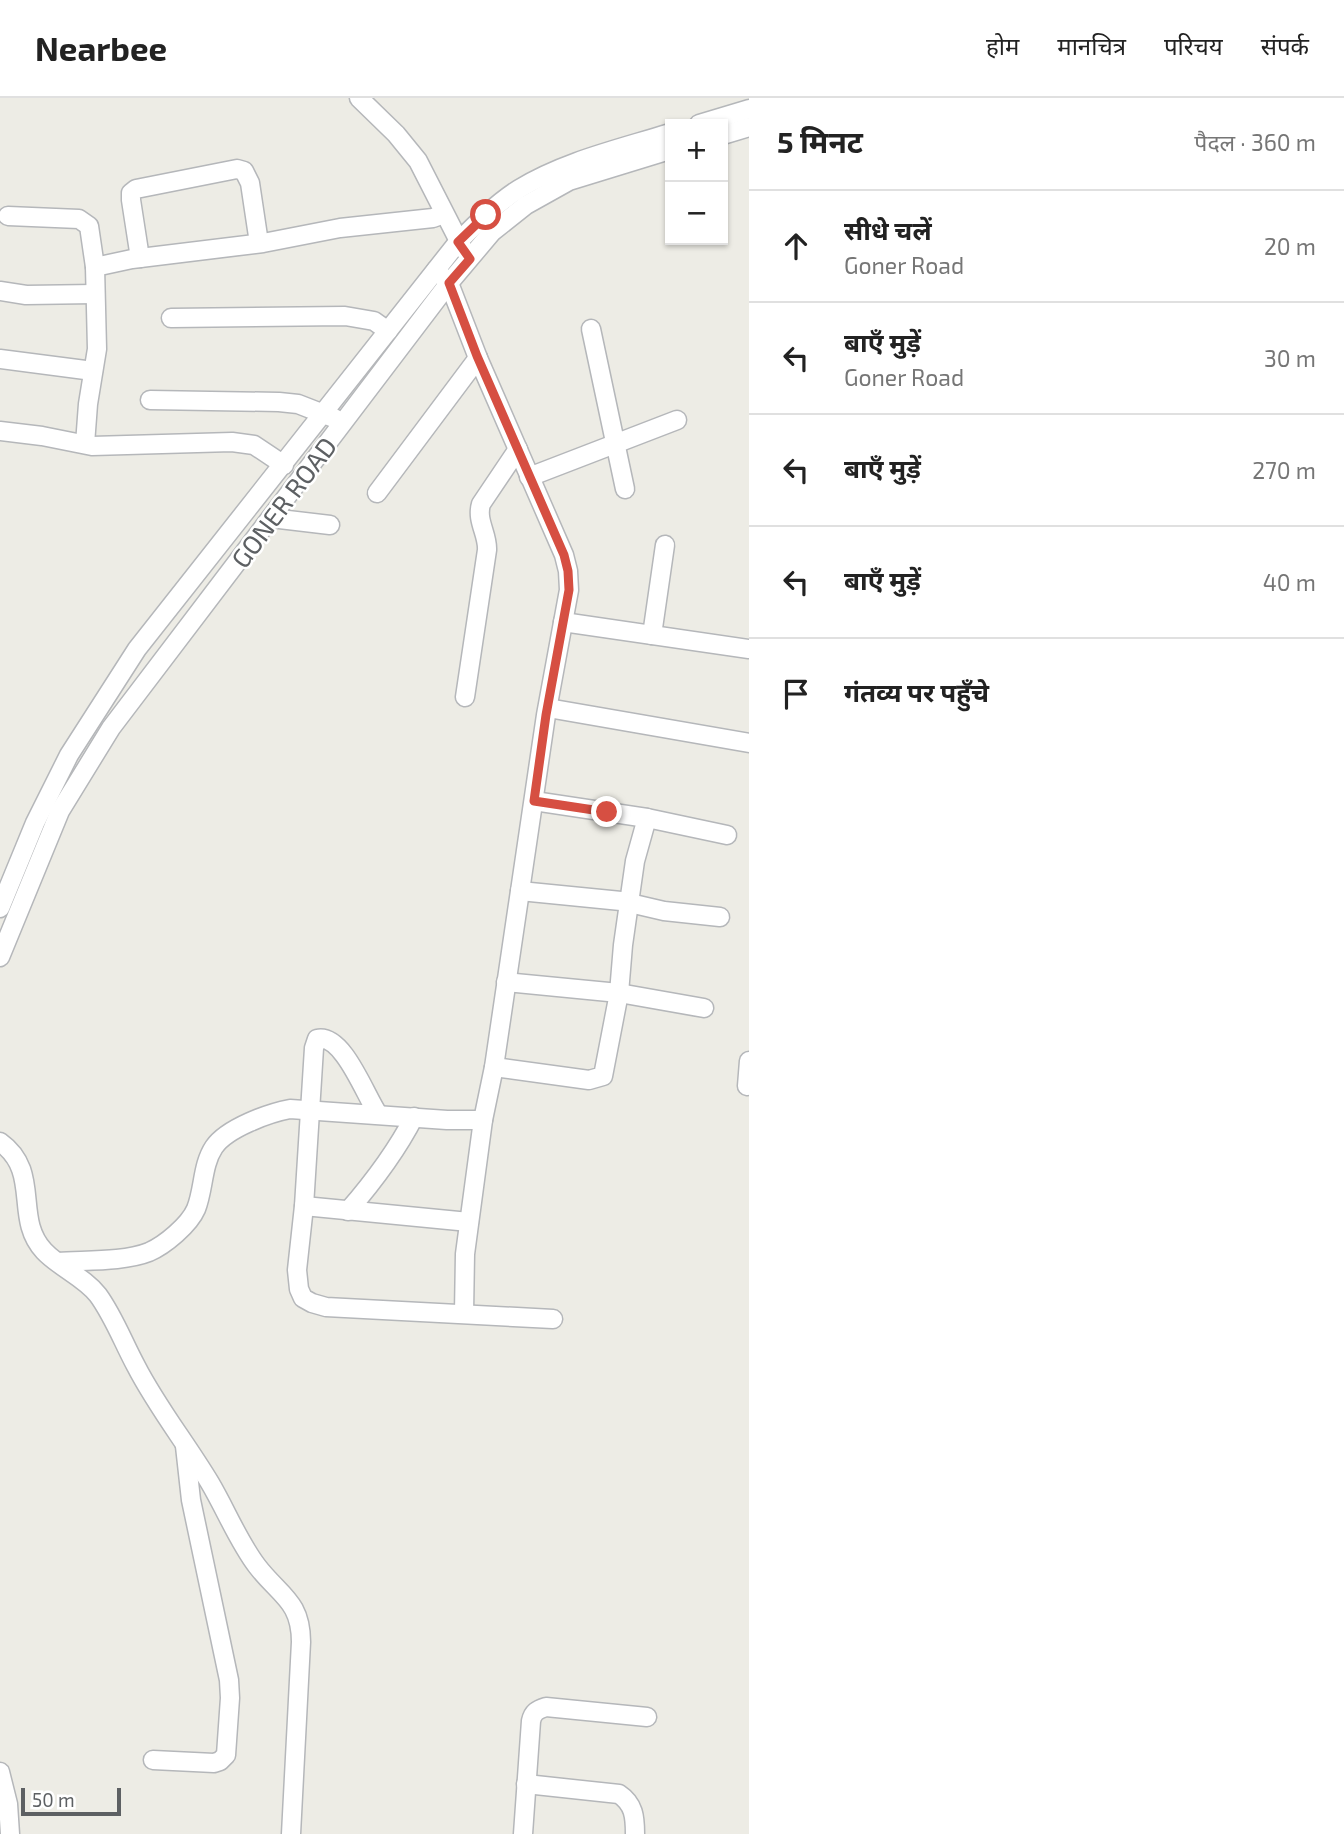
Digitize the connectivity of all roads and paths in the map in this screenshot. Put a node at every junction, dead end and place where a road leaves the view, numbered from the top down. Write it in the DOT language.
graph roads {
  1 [pos="359,98"];
  2 [pos="749,109"];
  3 [pos="716,119"];
  4 [pos="749,127"];
  5 [pos="728,133"];
  6 [pos="665,135"];
  7 [pos="665,152"];
  8 [pos="444,214"];
  9 [pos="8,216"];
  10 [pos="458,242"];
  11 [pos="260,243"];
  12 [pos="140,258"];
  13 [pos="470,259"];
  14 [pos="95,267"];
  15 [pos="442,277"];
  16 [pos="0,291"];
  17 [pos="95,294"];
  18 [pos="171,318"];
  19 [pos="591,329"];
  20 [pos="388,331"];
  21 [pos="478,358"];
  22 [pos="0,359"];
  23 [pos="93,371"];
  24 [pos="150,400"];
  25 [pos="325,413"];
  26 [pos="677,420"];
  27 [pos="343,422"];
  28 [pos="0,431"];
  29 [pos="616,442"];
  30 [pos="85,444"];
  31 [pos="518,449"];
  32 [pos="284,465"];
  33 [pos="529,477"];
  34 [pos="625,489"];
  35 [pos="377,492"];
  36 [pos="271,518"];
  37 [pos="330,525"];
  38 [pos="665,545"];
  39 [pos="563,622"];
  40 [pos="652,635"];
  41 [pos="137,649"];
  42 [pos="749,649"];
  43 [pos="158,666"];
  44 [pos="465,698"];
  45 [pos="548,708"];
  46 [pos="749,743"];
  47 [pos="534,801"];
  48 [pos="647,818"];
  49 [pos="727,835"];
  50 [pos="520,891"];
  51 [pos="629,903"];
  52 [pos="0,908"];
  53 [pos="720,917"];
  54 [pos="7,922"];
  55 [pos="0,957"];
  56 [pos="506,982"];
  57 [pos="619,993"];
  58 [pos="704,1008"];
  59 [pos="749,1061"];
  60 [pos="494,1068"];
  61 [pos="747,1086"];
  62 [pos="311,1110"];
  63 [pos="378,1114"];
  64 [pos="414,1117"];
  65 [pos="483,1120"];
  66 [pos="0,1142"];
  67 [pos="304,1206"];
  68 [pos="348,1210"];
  69 [pos="469,1222"];
  70 [pos="58,1262"];
  71 [pos="464,1313"];
  72 [pos="553,1319"];
  73 [pos="185,1443"];
  74 [pos="647,1717"];
  75 [pos="153,1759"];
  76 [pos="0,1772"];
  77 [pos="526,1784"];
  78 [pos="10,1834"];
  79 [pos="291,1834"];
  80 [pos="523,1834"];
  81 [pos="635,1834"];
  1 -- 8 [label="street"];
  2 -- 3 [label="street"];
  4 -- 5 [label="street"];
  6 -- 10 [label="street, GONER ROAD"];
  7 -- 13 [label="street, GONER ROAD"];
  8 -- 10 [label="street"];
  8 -- 11 [label="street"];
  9 -- 14 [label="street"];
  10 -- 13 [label="street"];
  10 -- 15 [label="street, GONER ROAD"];
  11 -- 12 [label="street"];
  11 -- 12 [label="street"];
  12 -- 14 [label="street"];
  13 -- 15 [label="street, GONER ROAD"];
  14 -- 17 [label="street"];
  15 -- 20 [label="street, GONER ROAD"];
  15 -- 21 [label="street"];
  15 -- 27 [label="street, GONER ROAD"];
  16 -- 17 [label="street"];
  17 -- 23 [label="street"];
  18 -- 20 [label="street"];
  19 -- 29 [label="street"];
  20 -- 25 [label="street, GONER ROAD"];
  21 -- 31 [label="street"];
  21 -- 35 [label="street"];
  22 -- 23 [label="street"];
  23 -- 30 [label="street"];
  24 -- 25 [label="street"];
  25 -- 27 [label="street"];
  25 -- 32 [label="street, GONER ROAD"];
  26 -- 29 [label="street"];
  27 -- 36 [label="street, GONER ROAD"];
  28 -- 30 [label="street"];
  29 -- 33 [label="street"];
  29 -- 34 [label="street"];
  30 -- 32 [label="street"];
  31 -- 33 [label="street"];
  31 -- 44 [label="street"];
  32 -- 41 [label="street, GONER ROAD"];
  33 -- 39 [label="street"];
  36 -- 37 [label="street"];
  36 -- 43 [label="street, GONER ROAD"];
  38 -- 40 [label="street"];
  39 -- 40 [label="street"];
  39 -- 45 [label="street"];
  40 -- 42 [label="street"];
  41 -- 43 [label="street"];
  41 -- 52 [label="street, GONER ROAD"];
  43 -- 54 [label="street, GONER ROAD"];
  45 -- 46 [label="street"];
  45 -- 47 [label="street"];
  47 -- 48 [label="street"];
  47 -- 50 [label="street"];
  48 -- 49 [label="street"];
  48 -- 51 [label="street"];
  50 -- 51 [label="street"];
  50 -- 56 [label="street"];
  51 -- 53 [label="street"];
  51 -- 57 [label="street"];
  54 -- 55 [label="street, GONER ROAD"];
  56 -- 57 [label="street"];
  56 -- 60 [label="street"];
  57 -- 58 [label="street"];
  57 -- 60 [label="street"];
  59 -- 61 [label="street"];
  60 -- 65 [label="street"];
  62 -- 63 [label="street"];
  62 -- 63 [label="street"];
  62 -- 67 [label="street"];
  62 -- 70 [label="street"];
  63 -- 64 [label="street"];
  64 -- 65 [label="street"];
  64 -- 68 [label="street"];
  65 -- 69 [label="street"];
  66 -- 70 [label="street"];
  67 -- 68 [label="street"];
  67 -- 71 [label="street"];
  68 -- 69 [label="street"];
  69 -- 71 [label="street"];
  70 -- 73 [label="street"];
  71 -- 72 [label="street"];
  73 -- 75 [label="street"];
  73 -- 79 [label="street"];
  74 -- 77 [label="street"];
  76 -- 78 [label="street"];
  77 -- 80 [label="street"];
  77 -- 81 [label="street"];
}
